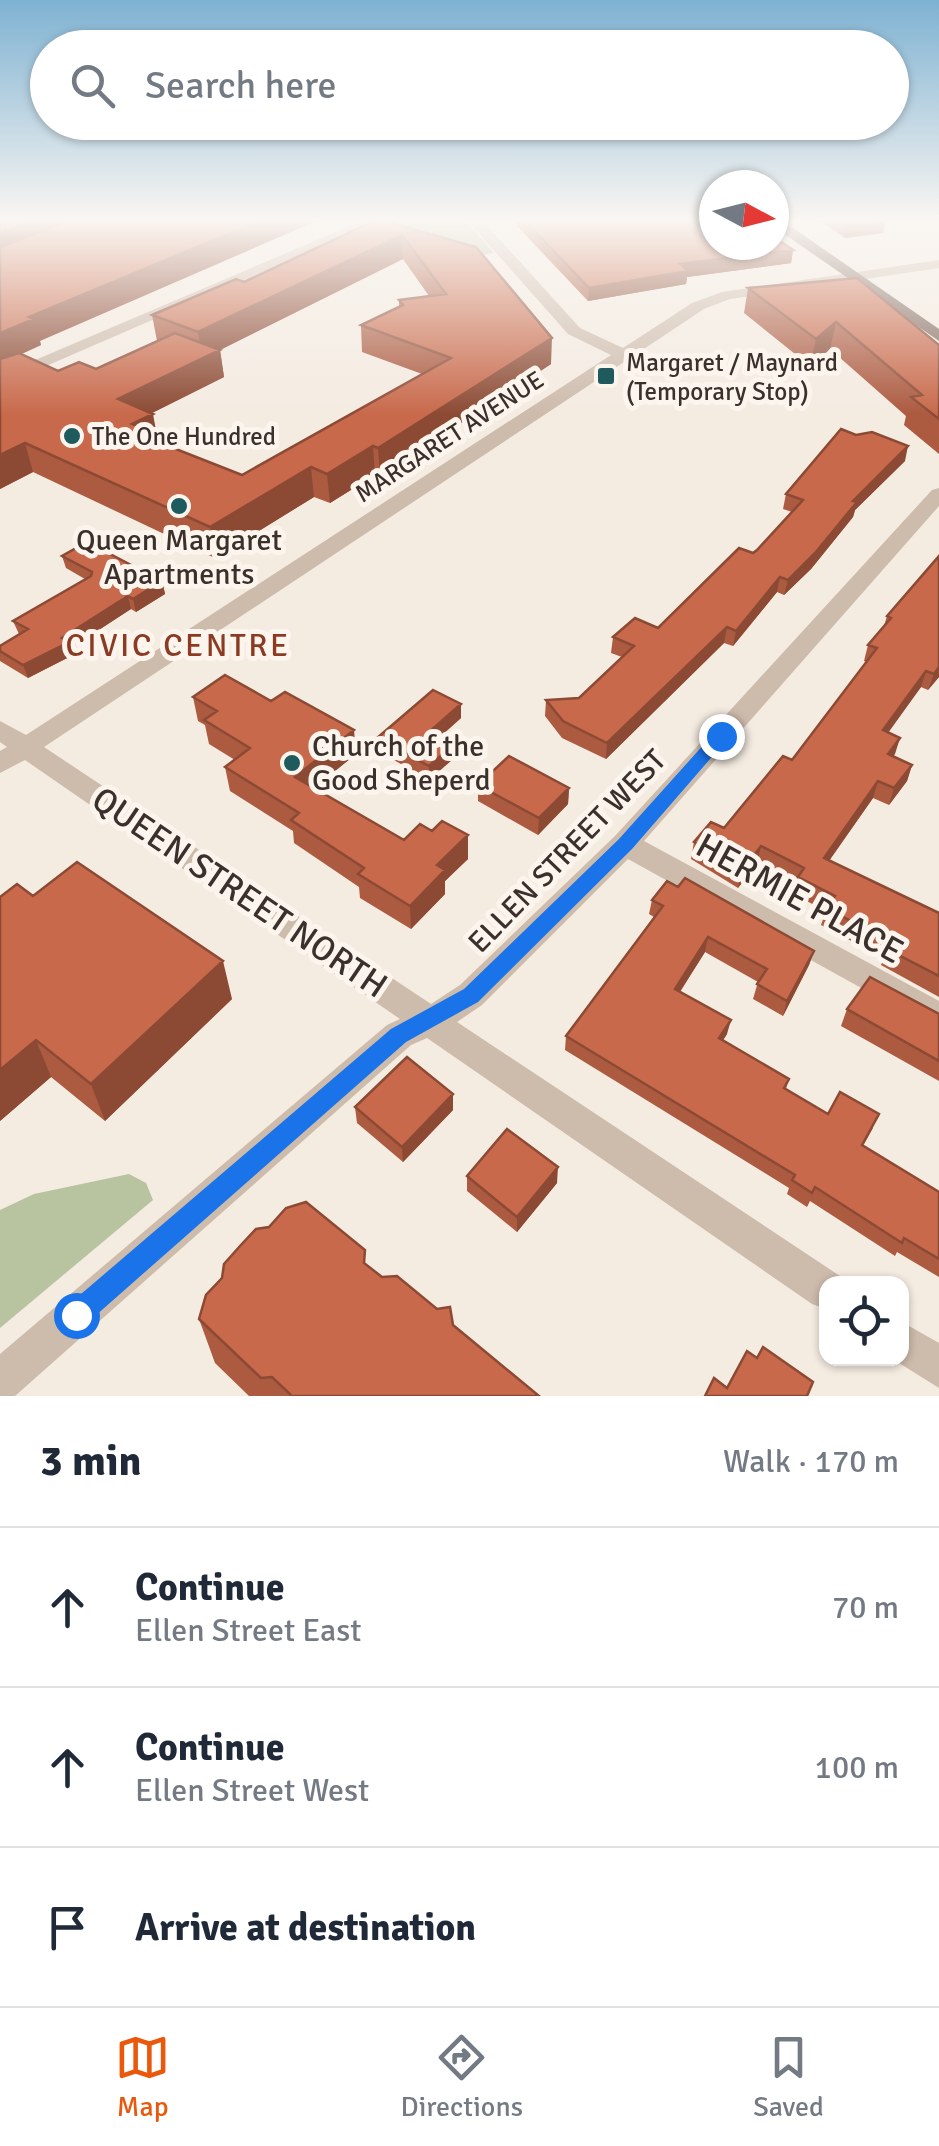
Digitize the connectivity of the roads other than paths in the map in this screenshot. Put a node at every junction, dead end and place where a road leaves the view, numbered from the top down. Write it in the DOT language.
graph roads {
  1 [pos="226,284"];
  2 [pos="531,284"];
  3 [pos="802,284"];
  4 [pos="864,284"];
  5 [pos="939,336"];
  6 [pos="624,356"];
  7 [pos="0,381"];
  8 [pos="939,494"];
  9 [pos="8,747"];
  10 [pos="625,844"];
  11 [pos="939,1016"];
  12 [pos="433,1020"];
  13 [pos="819,1285"];
  14 [pos="909,1347"];
  15 [pos="939,1368"];
  16 [pos="0,1381"];
  1 -- 7 [label="street"];
  2 -- 6 [label="street"];
  3 -- 6 [label="street, MARGARET AVENUE"];
  4 -- 5 [label="main road"];
  6 -- 9 [label="street, MARGARET AVENUE"];
  8 -- 10 [label="street, ELLEN STREET WEST"];
  9 -- 12 [label="street, QUEEN STREET NORTH"];
  10 -- 11 [label="street, HERMIE PLACE"];
  10 -- 12 [label="street, ELLEN STREET WEST"];
  12 -- 13 [label="street, QUEEN STREET NORTH"];
  12 -- 16 [label="street, ELLEN STREET WEST"];
  14 -- 15 [label="street"];
}
